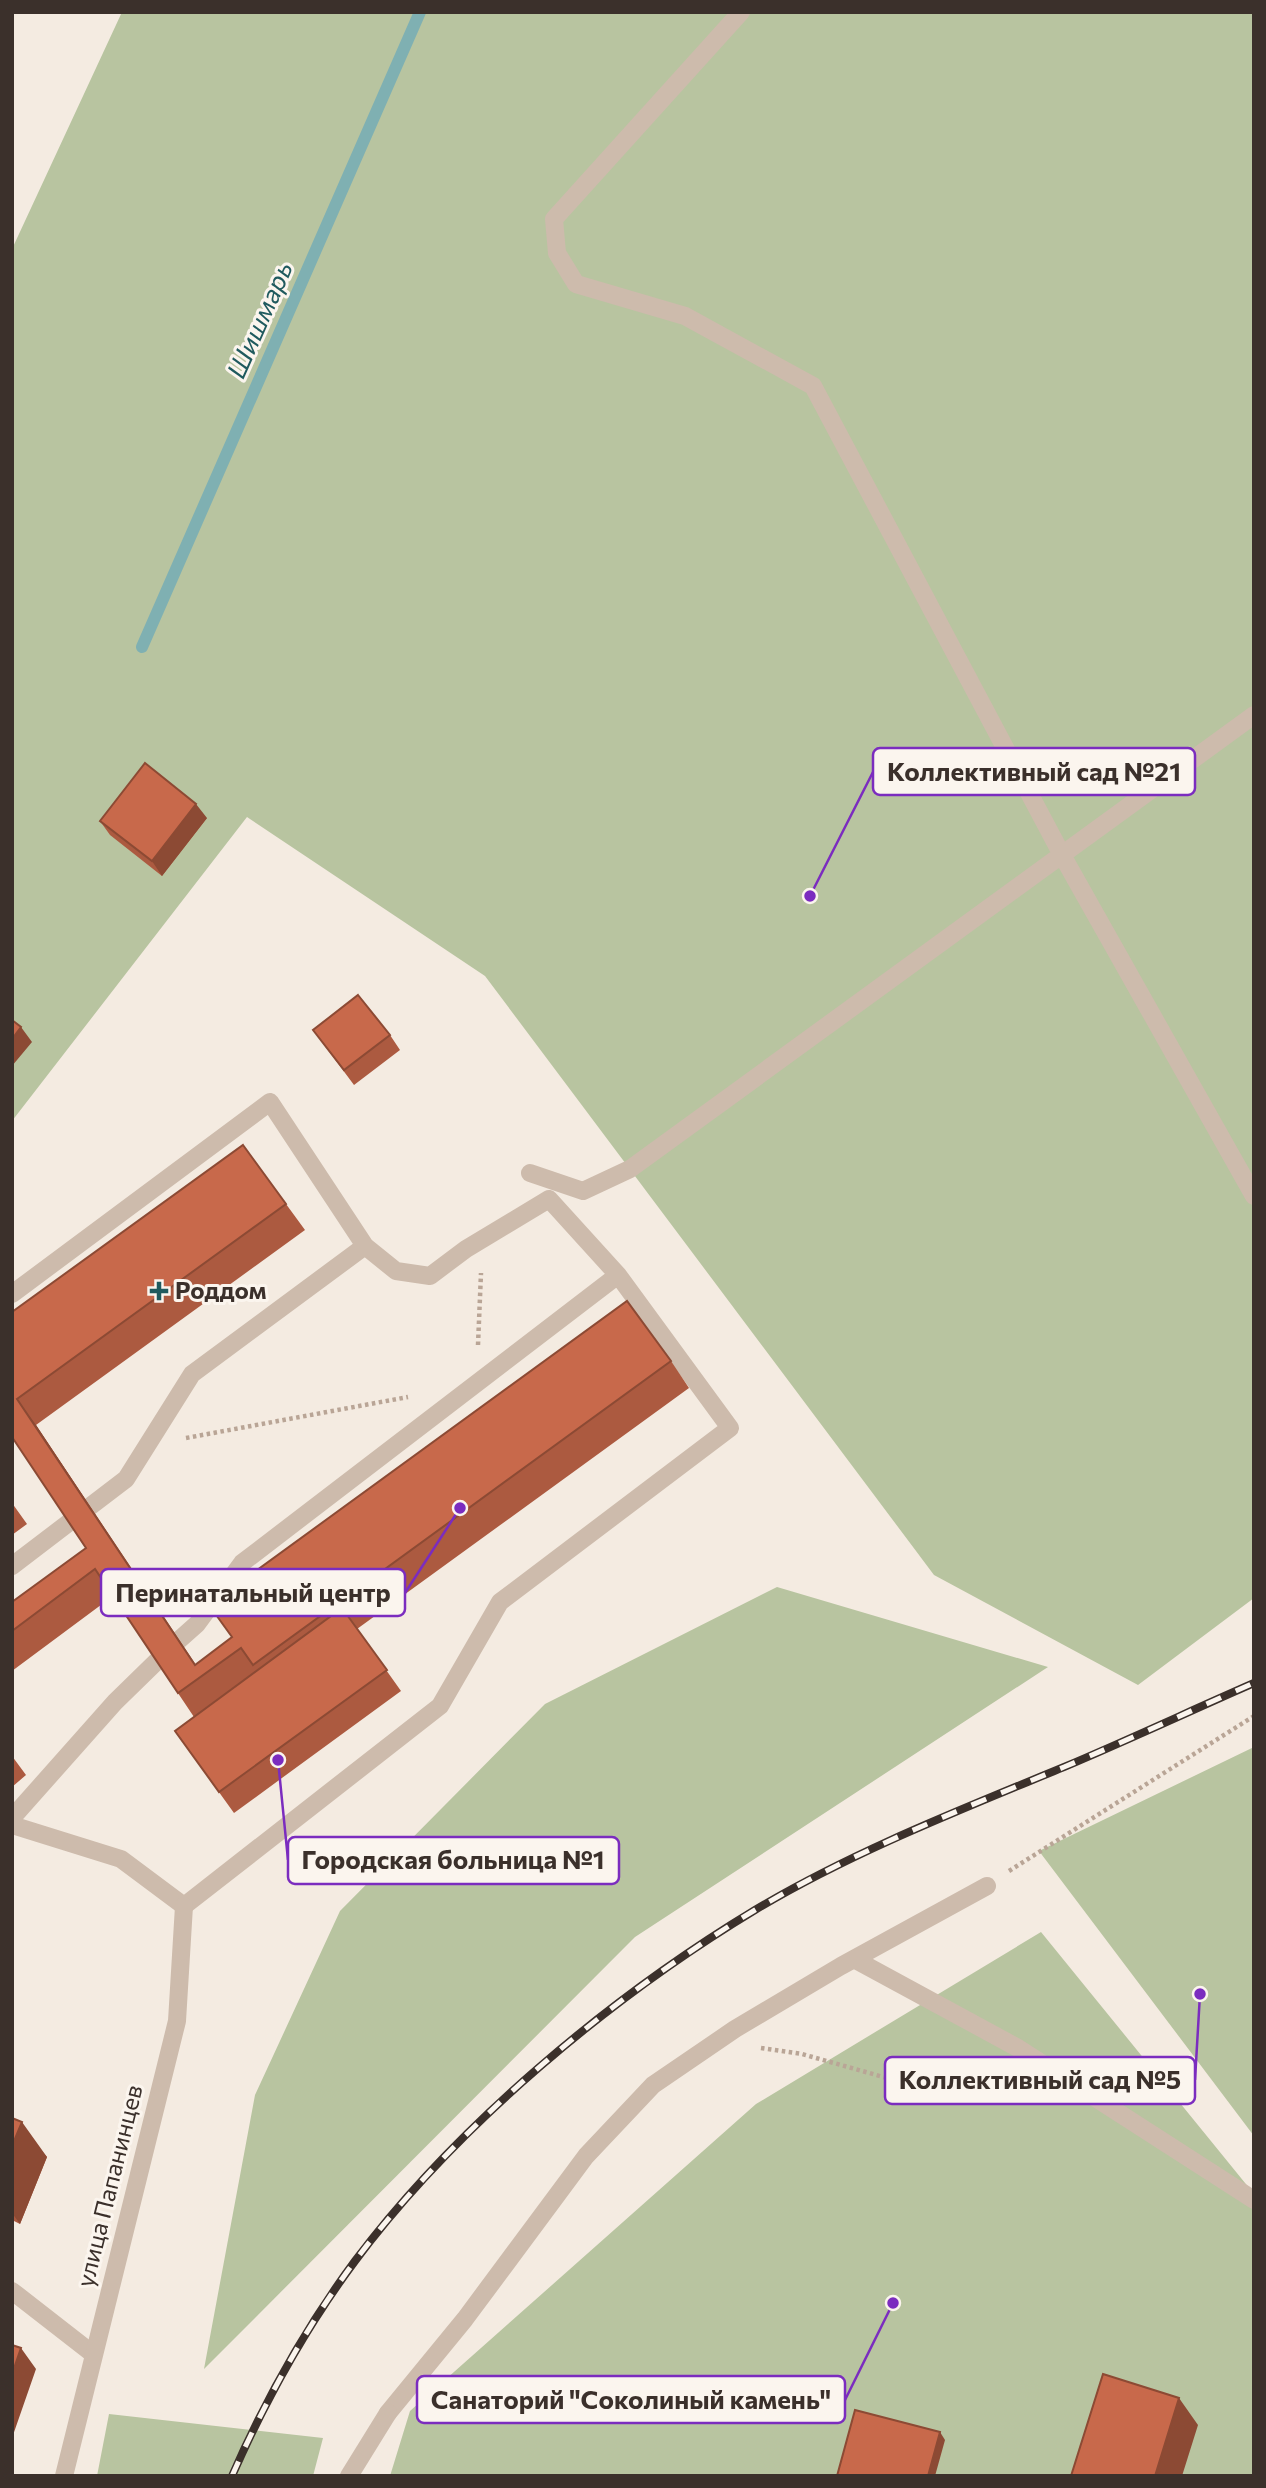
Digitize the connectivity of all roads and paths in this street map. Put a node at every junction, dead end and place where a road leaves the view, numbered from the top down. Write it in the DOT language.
graph roads {
  1 [pos="741,12"];
  2 [pos="1254,715"];
  3 [pos="1062,855"];
  4 [pos="530,1173"];
  5 [pos="1254,1196"];
  6 [pos="482,1239"];
  7 [pos="365,1246"];
  8 [pos="618,1275"];
  9 [pos="12,1293"];
  10 [pos="476,1385"];
  11 [pos="413,1396"];
  12 [pos="147,1445"];
  13 [pos="12,1566"];
  14 [pos="180,1640"];
  15 [pos="158,1661"];
  16 [pos="1254,1716"];
  17 [pos="12,1818"];
  18 [pos="12,1825"];
  19 [pos="987,1885"];
  20 [pos="184,1906"];
  21 [pos="853,1959"];
  22 [pos="716,2042"];
  23 [pos="1035,2094"];
  24 [pos="1254,2200"];
  25 [pos="12,2291"];
  26 [pos="93,2354"];
  27 [pos="64,2476"];
  28 [pos="349,2476"];
  1 -- 3 [label="street"];
  2 -- 3 [label="street"];
  3 -- 4 [label="street"];
  3 -- 5 [label="street"];
  6 -- 7 [label="street"];
  6 -- 8 [label="street"];
  6 -- 10 [label="path"];
  7 -- 9 [label="street"];
  7 -- 12 [label="street"];
  8 -- 10 [label="street"];
  8 -- 20 [label="street"];
  10 -- 14 [label="street"];
  11 -- 12 [label="path"];
  12 -- 13 [label="street"];
  15 -- 17 [label="street"];
  16 -- 19 [label="path"];
  18 -- 20 [label="street"];
  19 -- 21 [label="street"];
  20 -- 26 [label="street, улица Папанинцев"];
  21 -- 22 [label="street"];
  21 -- 24 [label="street"];
  22 -- 23 [label="path"];
  22 -- 28 [label="street"];
  25 -- 26 [label="street"];
  26 -- 27 [label="street, улица Папанинцев"];
}
